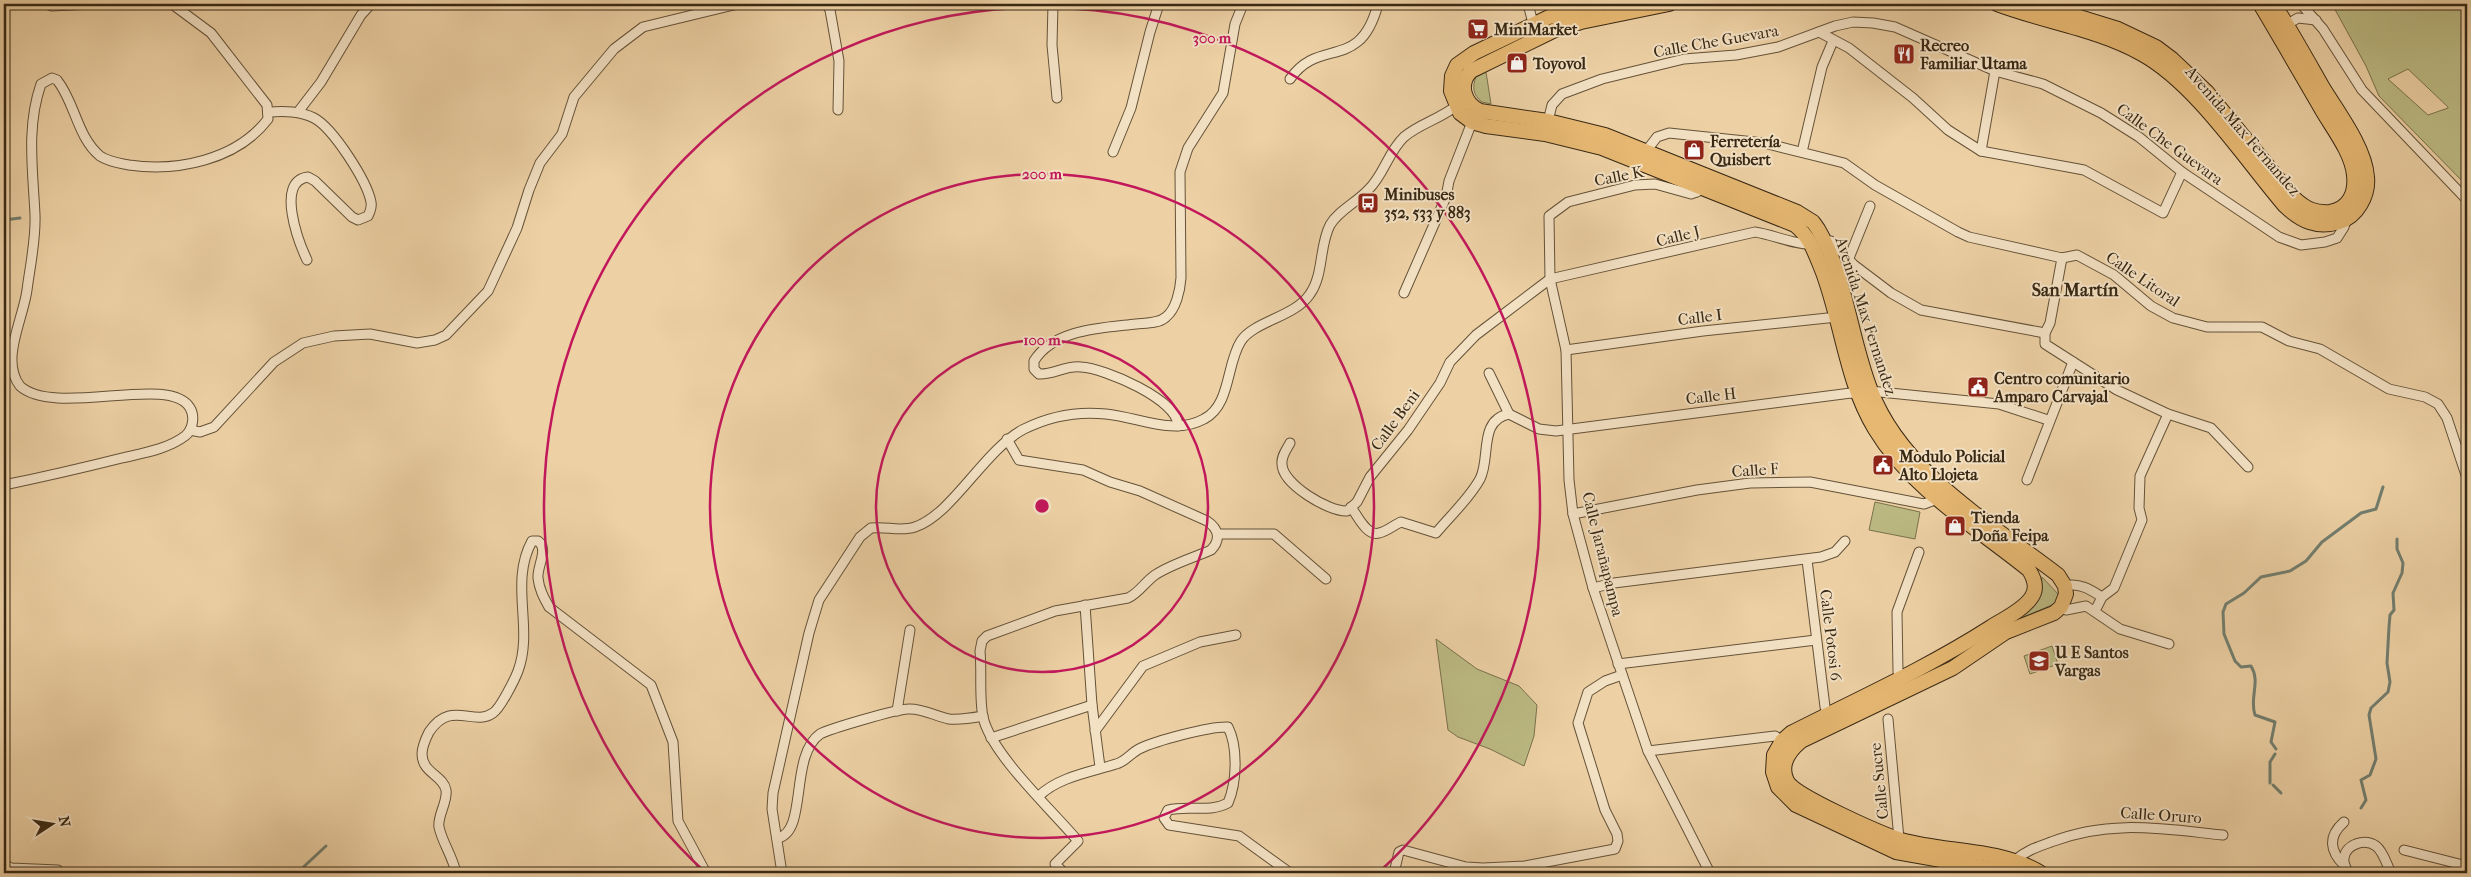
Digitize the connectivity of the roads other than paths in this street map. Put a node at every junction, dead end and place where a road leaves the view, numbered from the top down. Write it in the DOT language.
graph roads {
  1 [pos="46,4"];
  2 [pos="91,4"];
  3 [pos="172,4"];
  4 [pos="371,4"];
  5 [pos="738,4"];
  6 [pos="826,4"];
  7 [pos="1053,4"];
  8 [pos="1159,4"];
  9 [pos="1243,4"];
  10 [pos="1378,4"];
  11 [pos="1528,4"];
  12 [pos="1602,4"];
  13 [pos="1669,4"];
  14 [pos="1997,4"];
  15 [pos="2301,4"];
  16 [pos="2273,7"];
  17 [pos="2038,9"];
  18 [pos="2316,20"];
  19 [pos="2281,28"];
  20 [pos="1536,31"];
  21 [pos="1819,32"];
  22 [pos="1833,41"];
  23 [pos="1995,71"];
  24 [pos="1290,79"];
  25 [pos="1057,98"];
  26 [pos="1461,103"];
  27 [pos="838,110"];
  28 [pos="269,112"];
  29 [pos="298,112"];
  30 [pos="1472,122"];
  31 [pos="1547,127"];
  32 [pos="1981,151"];
  33 [pos="1113,152"];
  34 [pos="1802,152"];
  35 [pos="1644,156"];
  36 [pos="2182,172"];
  37 [pos="1698,178"];
  38 [pos="2467,200"];
  39 [pos="1568,202"];
  40 [pos="1870,206"];
  41 [pos="2349,212"];
  42 [pos="1817,241"];
  43 [pos="1849,258"];
  44 [pos="2062,258"];
  45 [pos="307,260"];
  46 [pos="1550,279"];
  47 [pos="1404,294"];
  48 [pos="1837,317"];
  49 [pos="2045,333"];
  50 [pos="1566,350"];
  51 [pos="2073,362"];
  52 [pos="1489,373"];
  53 [pos="1865,393"];
  54 [pos="1509,414"];
  55 [pos="2168,414"];
  56 [pos="2048,420"];
  57 [pos="1178,426"];
  58 [pos="1567,429"];
  59 [pos="190,430"];
  60 [pos="1007,438"];
  61 [pos="1290,443"];
  62 [pos="2248,467"];
  63 [pos="2467,478"];
  64 [pos="2027,480"];
  65 [pos="4,485"];
  66 [pos="1940,492"];
  67 [pos="1351,507"];
  68 [pos="1573,514"];
  69 [pos="1218,534"];
  70 [pos="1845,541"];
  71 [pos="1919,552"];
  72 [pos="1807,560"];
  73 [pos="1326,579"];
  74 [pos="2065,586"];
  75 [pos="1593,588"];
  76 [pos="2102,597"];
  77 [pos="1085,605"];
  78 [pos="2061,607"];
  79 [pos="2095,611"];
  80 [pos="910,630"];
  81 [pos="1236,635"];
  82 [pos="1816,640"];
  83 [pos="2169,644"];
  84 [pos="1618,664"];
  85 [pos="1622,675"];
  86 [pos="1905,685"];
  87 [pos="1092,705"];
  88 [pos="897,711"];
  89 [pos="983,716"];
  90 [pos="1888,719"];
  91 [pos="1832,720"];
  92 [pos="1096,731"];
  93 [pos="991,738"];
  94 [pos="1787,745"];
  95 [pos="1648,751"];
  96 [pos="1100,767"];
  97 [pos="1039,796"];
  98 [pos="2344,822"];
  99 [pos="2223,835"];
  100 [pos="778,838"];
  101 [pos="1897,846"];
  102 [pos="2404,850"];
  103 [pos="4,864"];
  104 [pos="2467,866"];
  105 [pos="2014,867"];
  106 [pos="2346,869"];
  107 [pos="58,870"];
  108 [pos="456,873"];
  109 [pos="706,873"];
  110 [pos="782,873"];
  111 [pos="1064,873"];
  112 [pos="1290,873"];
  113 [pos="1394,873"];
  114 [pos="1710,873"];
  115 [pos="2042,873"];
  116 [pos="2391,873"];
  1 -- 2 [label="street"];
  3 -- 28 [label="street"];
  4 -- 29 [label="street"];
  5 -- 59 [label="street"];
  6 -- 27 [label="street"];
  7 -- 25 [label="street"];
  8 -- 33 [label="street"];
  9 -- 57 [label="street"];
  10 -- 24 [label="street"];
  11 -- 20 [label="street"];
  12 -- 20 [label="main road"];
  13 -- 20 [label="main road"];
  14 -- 17 [label="main road, Avenida Max Fernandez"];
  15 -- 18 [label="street"];
  16 -- 19 [label="main road"];
  17 -- 41 [label="main road, Avenida Max Fernandez"];
  18 -- 19 [label="street"];
  18 -- 38 [label="street"];
  19 -- 41 [label="main road"];
  20 -- 26 [label="main road"];
  21 -- 22 [label="street"];
  21 -- 23 [label="street, Calle Che Guevara"];
  21 -- 31 [label="street, Calle Che Guevara"];
  22 -- 32 [label="street"];
  22 -- 34 [label="street"];
  23 -- 32 [label="street"];
  23 -- 36 [label="street, Calle Che Guevara"];
  26 -- 30 [label="main road"];
  26 -- 31 [label="main road, Avenida Max Fernandez"];
  26 -- 57 [label="street"];
  28 -- 29 [label="street"];
  28 -- 59 [label="street"];
  29 -- 45 [label="street"];
  30 -- 31 [label="main road, Avenida Max Fernandez"];
  30 -- 47 [label="street"];
  31 -- 35 [label="main road, Avenida Max Fernandez"];
  32 -- 36 [label="street"];
  34 -- 35 [label="street, Calle Litoral"];
  34 -- 44 [label="street, Calle Litoral"];
  35 -- 37 [label="main road, Avenida Max Fernandez"];
  36 -- 41 [label="street, Calle Che Guevara"];
  37 -- 39 [label="street, Calle K"];
  37 -- 42 [label="main road, Avenida Max Fernandez"];
  39 -- 46 [label="street, Calle Jarañapampa"];
  40 -- 43 [label="street"];
  42 -- 43 [label="street"];
  42 -- 46 [label="street, Calle J"];
  42 -- 48 [label="main road, Avenida Max Fernandez"];
  42 -- 53 [label="main road, Avenida Max Fernandez"];
  43 -- 49 [label="street"];
  44 -- 49 [label="street"];
  44 -- 63 [label="street, Calle Litoral"];
  46 -- 50 [label="street, Calle Jarañapampa"];
  46 -- 67 [label="street, Calle Beni"];
  48 -- 50 [label="street, Calle I"];
  48 -- 53 [label="main road, Avenida Max Fernandez"];
  49 -- 51 [label="street"];
  50 -- 58 [label="street, Calle Jarañapampa"];
  51 -- 55 [label="street"];
  51 -- 56 [label="street"];
  52 -- 54 [label="street"];
  53 -- 56 [label="street, Calle H"];
  53 -- 58 [label="street, Calle H"];
  53 -- 66 [label="main road, Avenida Max Fernandez"];
  54 -- 58 [label="street, Calle H"];
  54 -- 67 [label="street"];
  55 -- 62 [label="street"];
  55 -- 76 [label="street"];
  56 -- 64 [label="street"];
  57 -- 60 [label="street"];
  58 -- 68 [label="street, Calle Jarañapampa"];
  59 -- 65 [label="street"];
  60 -- 69 [label="street"];
  60 -- 100 [label="street"];
  61 -- 67 [label="street"];
  66 -- 68 [label="street, Calle F"];
  66 -- 74 [label="main road, Avenida Max Fernandez"];
  66 -- 86 [label="main road, Avenida Max Fernandez"];
  68 -- 75 [label="street, Calle Jarañapampa"];
  69 -- 73 [label="street"];
  69 -- 77 [label="street"];
  70 -- 72 [label="street"];
  71 -- 86 [label="street"];
  72 -- 75 [label="street"];
  72 -- 82 [label="street, Calle Potosi 6"];
  74 -- 76 [label="street"];
  74 -- 78 [label="main road"];
  75 -- 84 [label="street, Calle Jarañapampa"];
  76 -- 79 [label="street"];
  77 -- 87 [label="street"];
  77 -- 89 [label="street"];
  78 -- 79 [label="street"];
  78 -- 86 [label="main road, Avenida Max Fernandez"];
  79 -- 83 [label="street"];
  80 -- 88 [label="street"];
  81 -- 92 [label="street"];
  82 -- 84 [label="street"];
  82 -- 91 [label="street, Calle Potosi 6"];
  84 -- 85 [label="street, Calle Jarañapampa"];
  85 -- 95 [label="street, Calle Jarañapampa"];
  85 -- 113 [label="street"];
  86 -- 91 [label="main road, Avenida Max Fernandez"];
  87 -- 92 [label="street"];
  87 -- 93 [label="street"];
  88 -- 89 [label="street"];
  88 -- 100 [label="street"];
  89 -- 93 [label="street"];
  90 -- 101 [label="street, Calle Sucre"];
  91 -- 94 [label="main road, Avenida Max Fernandez"];
  92 -- 96 [label="street"];
  93 -- 97 [label="street"];
  94 -- 95 [label="street"];
  94 -- 101 [label="main road"];
  95 -- 114 [label="street, Calle Jarañapampa"];
  96 -- 97 [label="street"];
  96 -- 112 [label="street"];
  97 -- 111 [label="street"];
  98 -- 106 [label="street"];
  99 -- 105 [label="street, Calle Oruro"];
  100 -- 110 [label="street"];
  101 -- 105 [label="main road"];
  102 -- 104 [label="street"];
  103 -- 107 [label="street"];
  105 -- 115 [label="main road"];
  106 -- 116 [label="street"];
  108 -- 109 [label="street"];
}
